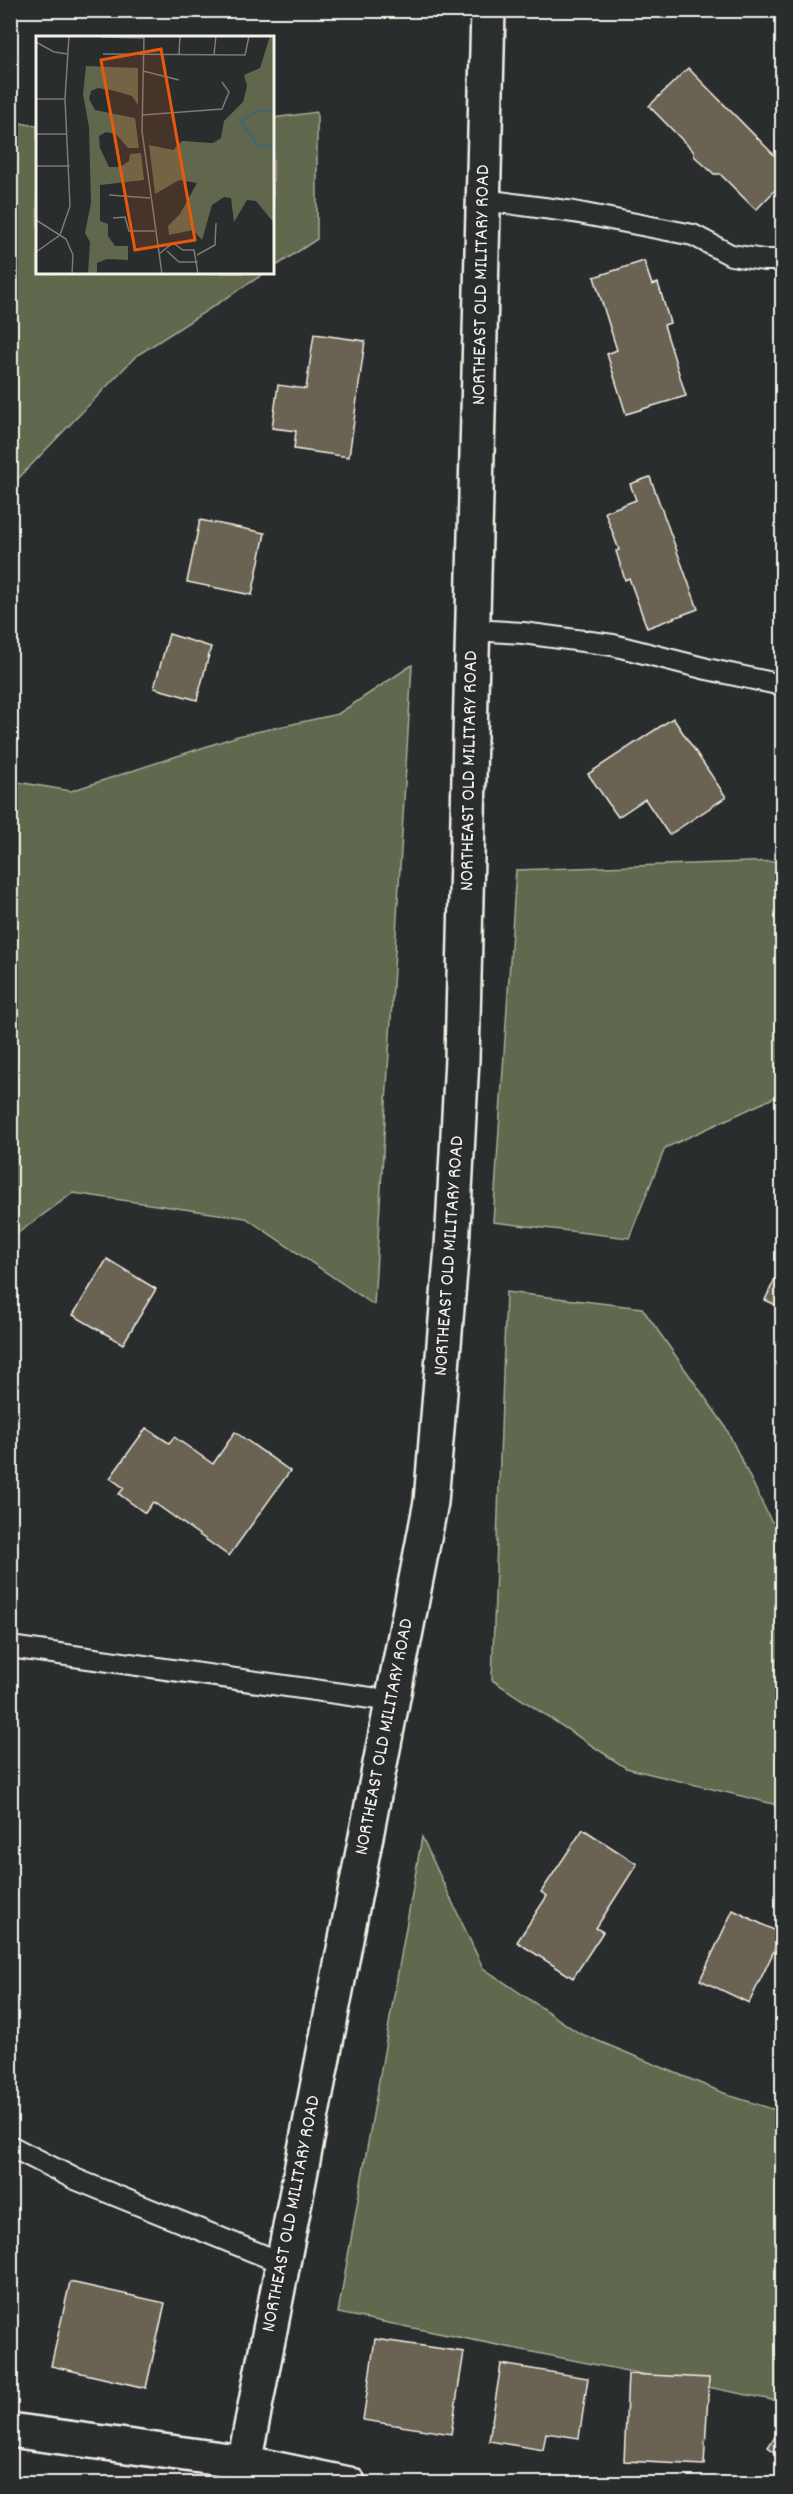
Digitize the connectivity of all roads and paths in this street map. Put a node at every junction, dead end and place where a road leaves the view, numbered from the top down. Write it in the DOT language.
graph roads {
  1 [pos="488,10"];
  2 [pos="484,200"];
  3 [pos="783,260"];
  4 [pos="473,630"];
  5 [pos="783,685"];
  6 [pos="10,1647"];
  7 [pos="392,1701"];
  8 [pos="10,2146"];
  9 [pos="282,2263"];
  10 [pos="10,2430"];
  11 [pos="241,2473"];
  12 [pos="349,2484"];
  1 -- 2 [label="street, NORTHEAST OLD MILITARY ROAD"];
  2 -- 3 [label="lane"];
  2 -- 4 [label="street, NORTHEAST OLD MILITARY ROAD"];
  4 -- 5 [label="lane"];
  4 -- 7 [label="street, NORTHEAST OLD MILITARY ROAD"];
  6 -- 7 [label="lane"];
  7 -- 9 [label="street, NORTHEAST OLD MILITARY ROAD"];
  8 -- 9 [label="lane"];
  9 -- 11 [label="street, NORTHEAST OLD MILITARY ROAD"];
  10 -- 11 [label="street"];
  11 -- 12 [label="street"];
}
